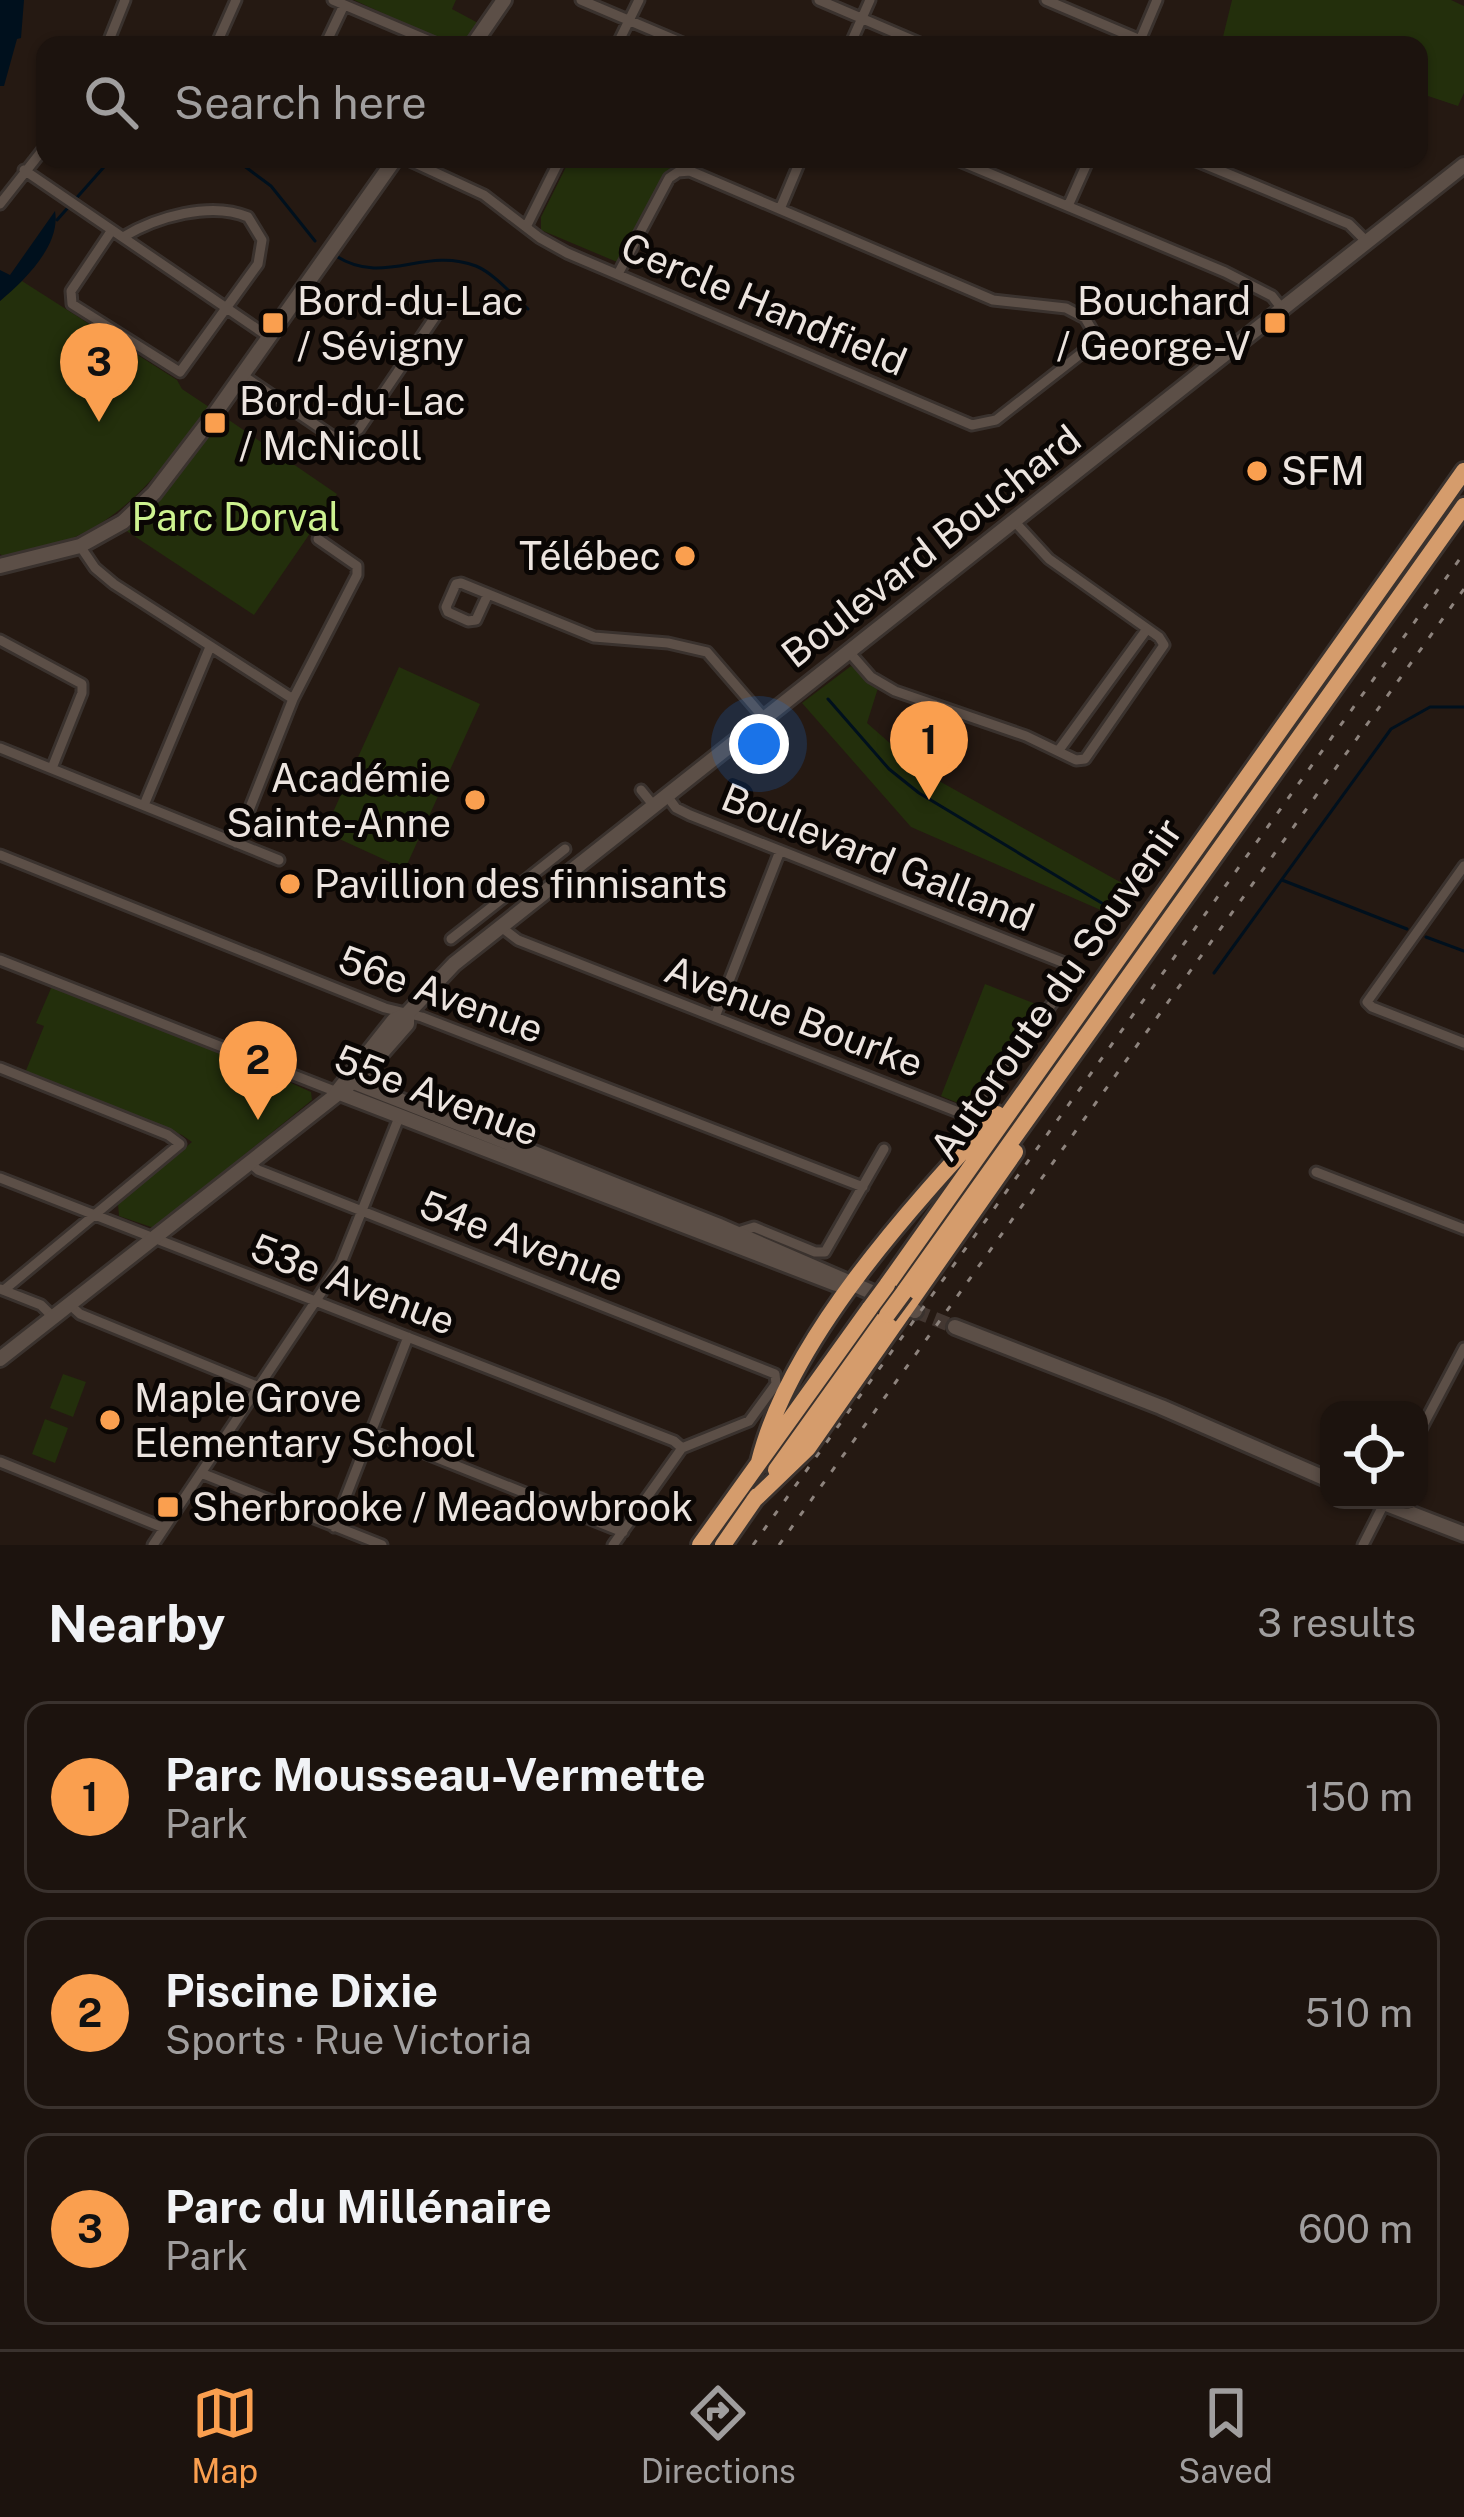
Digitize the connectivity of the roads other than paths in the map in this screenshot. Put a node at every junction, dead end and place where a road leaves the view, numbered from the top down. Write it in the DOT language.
graph roads {
  1 [pos="125,0"];
  2 [pos="236,0"];
  3 [pos="504,0"];
  4 [pos="581,0"];
  5 [pos="639,0"];
  6 [pos="819,0"];
  7 [pos="870,0"];
  8 [pos="1046,0"];
  9 [pos="1157,0"];
  10 [pos="338,2"];
  11 [pos="862,18"];
  12 [pos="629,20"];
  13 [pos="111,36"];
  14 [pos="220,36"];
  15 [pos="328,36"];
  16 [pos="419,36"];
  17 [pos="479,36"];
  18 [pos="621,36"];
  19 [pos="666,36"];
  20 [pos="854,36"];
  21 [pos="903,36"];
  22 [pos="1124,36"];
  23 [pos="1142,36"];
  24 [pos="36,157"];
  25 [pos="1464,164"];
  26 [pos="389,168"];
  27 [pos="427,168"];
  28 [pos="556,168"];
  29 [pos="798,168"];
  30 [pos="977,168"];
  31 [pos="1084,168"];
  32 [pos="1213,168"];
  33 [pos="24,170"];
  34 [pos="0,204"];
  35 [pos="1068,206"];
  36 [pos="780,209"];
  37 [pos="527,225"];
  38 [pos="112,230"];
  39 [pos="123,237"];
  40 [pos="1367,242"];
  41 [pos="618,274"];
  42 [pos="227,308"];
  43 [pos="441,308"];
  44 [pos="1282,310"];
  45 [pos="269,337"];
  46 [pos="242,375"];
  47 [pos="1464,455"];
  48 [pos="1464,471"];
  49 [pos="1464,508"];
  50 [pos="1430,517"];
  51 [pos="1015,522"];
  52 [pos="318,539"];
  53 [pos="80,546"];
  54 [pos="0,566"];
  55 [pos="488,594"];
  56 [pos="1147,629"];
  57 [pos="0,640"];
  58 [pos="210,647"];
  59 [pos="850,653"];
  60 [pos="292,699"];
  61 [pos="765,718"];
  62 [pos="0,748"];
  63 [pos="1059,750"];
  64 [pos="52,768"];
  65 [pos="641,790"];
  66 [pos="660,801"];
  67 [pos="144,806"];
  68 [pos="236,843"];
  69 [pos="565,849"];
  70 [pos="780,850"];
  71 [pos="0,855"];
  72 [pos="279,860"];
  73 [pos="1464,866"];
  74 [pos="477,918"];
  75 [pos="495,931"];
  76 [pos="451,939"];
  77 [pos="0,960"];
  78 [pos="1071,969"];
  79 [pos="407,1013"];
  80 [pos="715,1017"];
  81 [pos="1464,1043"];
  82 [pos="0,1068"];
  83 [pos="1038,1069"];
  84 [pos="345,1084"];
  85 [pos="402,1109"];
  86 [pos="884,1149"];
  87 [pos="249,1162"];
  88 [pos="1316,1172"];
  89 [pos="0,1178"];
  90 [pos="863,1187"];
  91 [pos="362,1211"];
  92 [pos="95,1215"];
  93 [pos="1464,1228"];
  94 [pos="735,1232"];
  95 [pos="152,1238"];
  96 [pos="852,1286"];
  97 [pos="2,1290"];
  98 [pos="903,1299"];
  99 [pos="316,1301"];
  100 [pos="68,1304"];
  101 [pos="878,1312"];
  102 [pos="53,1317"];
  103 [pos="955,1327"];
  104 [pos="408,1337"];
  105 [pos="1464,1348"];
  106 [pos="0,1359"];
  107 [pos="259,1387"];
  108 [pos="1428,1416"];
  109 [pos="372,1432"];
  110 [pos="682,1448"];
  111 [pos="0,1462"];
  112 [pos="759,1462"];
  113 [pos="201,1474"];
  114 [pos="1320,1476"];
  115 [pos="754,1500"];
  116 [pos="1379,1509"];
  117 [pos="1402,1509"];
  118 [pos="334,1527"];
  119 [pos="164,1528"];
  120 [pos="623,1532"];
  121 [pos="1464,1534"];
  122 [pos="153,1545"];
  123 [pos="382,1545"];
  124 [pos="613,1545"];
  125 [pos="700,1545"];
  126 [pos="723,1545"];
  127 [pos="1363,1545"];
  1 -- 13 [label="street"];
  2 -- 14 [label="street"];
  3 -- 17 [label="street"];
  4 -- 12 [label="street"];
  5 -- 12 [label="street"];
  6 -- 11 [label="street"];
  7 -- 11 [label="street"];
  8 -- 22 [label="street"];
  9 -- 23 [label="street"];
  10 -- 15 [label="street"];
  10 -- 16 [label="street"];
  11 -- 20 [label="street"];
  11 -- 21 [label="street"];
  12 -- 18 [label="street"];
  12 -- 19 [label="street"];
  24 -- 33 [label="street"];
  25 -- 40 [label="street, Boulevard Bouchard"];
  26 -- 45 [label="street"];
  27 -- 37 [label="street, Cercle Handfield"];
  28 -- 37 [label="street"];
  29 -- 36 [label="street"];
  30 -- 35 [label="street"];
  31 -- 35 [label="street"];
  32 -- 40 [label="street"];
  33 -- 34 [label="street"];
  33 -- 38 [label="street"];
  35 -- 44 [label="street"];
  36 -- 41 [label="street"];
  36 -- 41 [label="street, Cercle Handfield"];
  37 -- 41 [label="street, Cercle Handfield"];
  38 -- 39 [label="street"];
  38 -- 42 [label="street"];
  39 -- 42 [label="street"];
  39 -- 42 [label="street"];
  40 -- 44 [label="street, Boulevard Bouchard"];
  42 -- 45 [label="street"];
  43 -- 46 [label="street"];
  44 -- 51 [label="street, Boulevard Bouchard"];
  45 -- 46 [label="street"];
  46 -- 53 [label="street"];
  47 -- 50 [label="highway"];
  48 -- 50 [label="highway, Autoroute du Souvenir"];
  49 -- 98 [label="highway, Autoroute du Souvenir"];
  50 -- 83 [label="highway, Autoroute du Souvenir"];
  51 -- 56 [label="street"];
  51 -- 59 [label="street, Boulevard Bouchard"];
  52 -- 60 [label="street"];
  53 -- 54 [label="street"];
  53 -- 58 [label="street"];
  55 -- 55 [label="street"];
  55 -- 61 [label="street"];
  56 -- 63 [label="street"];
  56 -- 63 [label="street"];
  57 -- 64 [label="street"];
  58 -- 60 [label="street"];
  58 -- 67 [label="street"];
  59 -- 61 [label="street, Boulevard Bouchard"];
  59 -- 63 [label="street"];
  60 -- 68 [label="street"];
  61 -- 66 [label="street, Boulevard Bouchard"];
  62 -- 64 [label="street"];
  64 -- 67 [label="street"];
  65 -- 66 [label="street"];
  66 -- 70 [label="street, Boulevard Galland"];
  66 -- 75 [label="street, Boulevard Bouchard"];
  67 -- 68 [label="street"];
  68 -- 72 [label="street"];
  69 -- 74 [label="street"];
  70 -- 78 [label="street, Boulevard Galland"];
  70 -- 80 [label="street"];
  71 -- 79 [label="street, 56e Avenue"];
  73 -- 81 [label="street"];
  74 -- 75 [label="street"];
  74 -- 76 [label="street"];
  75 -- 79 [label="street, Boulevard Bouchard"];
  75 -- 80 [label="street, Avenue Bourke"];
  77 -- 84 [label="street, 55e Avenue"];
  78 -- 80 [label="street, Avenue Bourke"];
  79 -- 84 [label="street, Boulevard Bouchard"];
  79 -- 90 [label="street, 56e Avenue"];
  82 -- 92 [label="street"];
  83 -- 96 [label="highway"];
  83 -- 98 [label="highway, Autoroute du Souvenir"];
  84 -- 85 [label="street, 55e Avenue"];
  84 -- 87 [label="street, Boulevard Bouchard"];
  85 -- 91 [label="street"];
  85 -- 94 [label="street, 55e Avenue"];
  85 -- 96 [label="street, 55e Avenue"];
  86 -- 90 [label="street"];
  87 -- 91 [label="street, 54e Avenue"];
  87 -- 95 [label="street, Boulevard Bouchard"];
  88 -- 93 [label="street"];
  89 -- 92 [label="street, 53e Avenue"];
  90 -- 94 [label="street, 55e Avenue"];
  91 -- 99 [label="street"];
  91 -- 110 [label="street, 54e Avenue"];
  92 -- 95 [label="street, 53e Avenue"];
  92 -- 97 [label="street"];
  94 -- 96 [label="street, 55e Avenue"];
  95 -- 99 [label="street, 53e Avenue"];
  95 -- 100 [label="street, Boulevard Bouchard"];
  96 -- 98 [label="street, 55e Avenue"];
  96 -- 112 [label="highway"];
  97 -- 102 [label="street"];
  98 -- 101 [label="highway, Autoroute du Souvenir, bridge"];
  98 -- 115 [label="highway"];
  99 -- 104 [label="street, 53e Avenue"];
  99 -- 107 [label="street"];
  100 -- 102 [label="street, Boulevard Bouchard"];
  100 -- 107 [label="street"];
  101 -- 112 [label="highway, Autoroute du Souvenir"];
  101 -- 115 [label="highway, Autoroute du Souvenir"];
  102 -- 106 [label="street, Boulevard Bouchard"];
  103 -- 114 [label="street"];
  104 -- 109 [label="street"];
  104 -- 110 [label="street, 53e Avenue"];
  105 -- 108 [label="street"];
  107 -- 113 [label="street"];
  109 -- 118 [label="street"];
  109 -- 120 [label="street"];
  110 -- 120 [label="street"];
  111 -- 119 [label="street"];
  112 -- 125 [label="highway, Autoroute du Souvenir"];
  113 -- 118 [label="street"];
  113 -- 119 [label="street"];
  115 -- 126 [label="highway, Autoroute du Souvenir"];
  116 -- 127 [label="street"];
  117 -- 121 [label="street"];
  118 -- 123 [label="street"];
  119 -- 122 [label="street"];
  120 -- 124 [label="street"];
}
